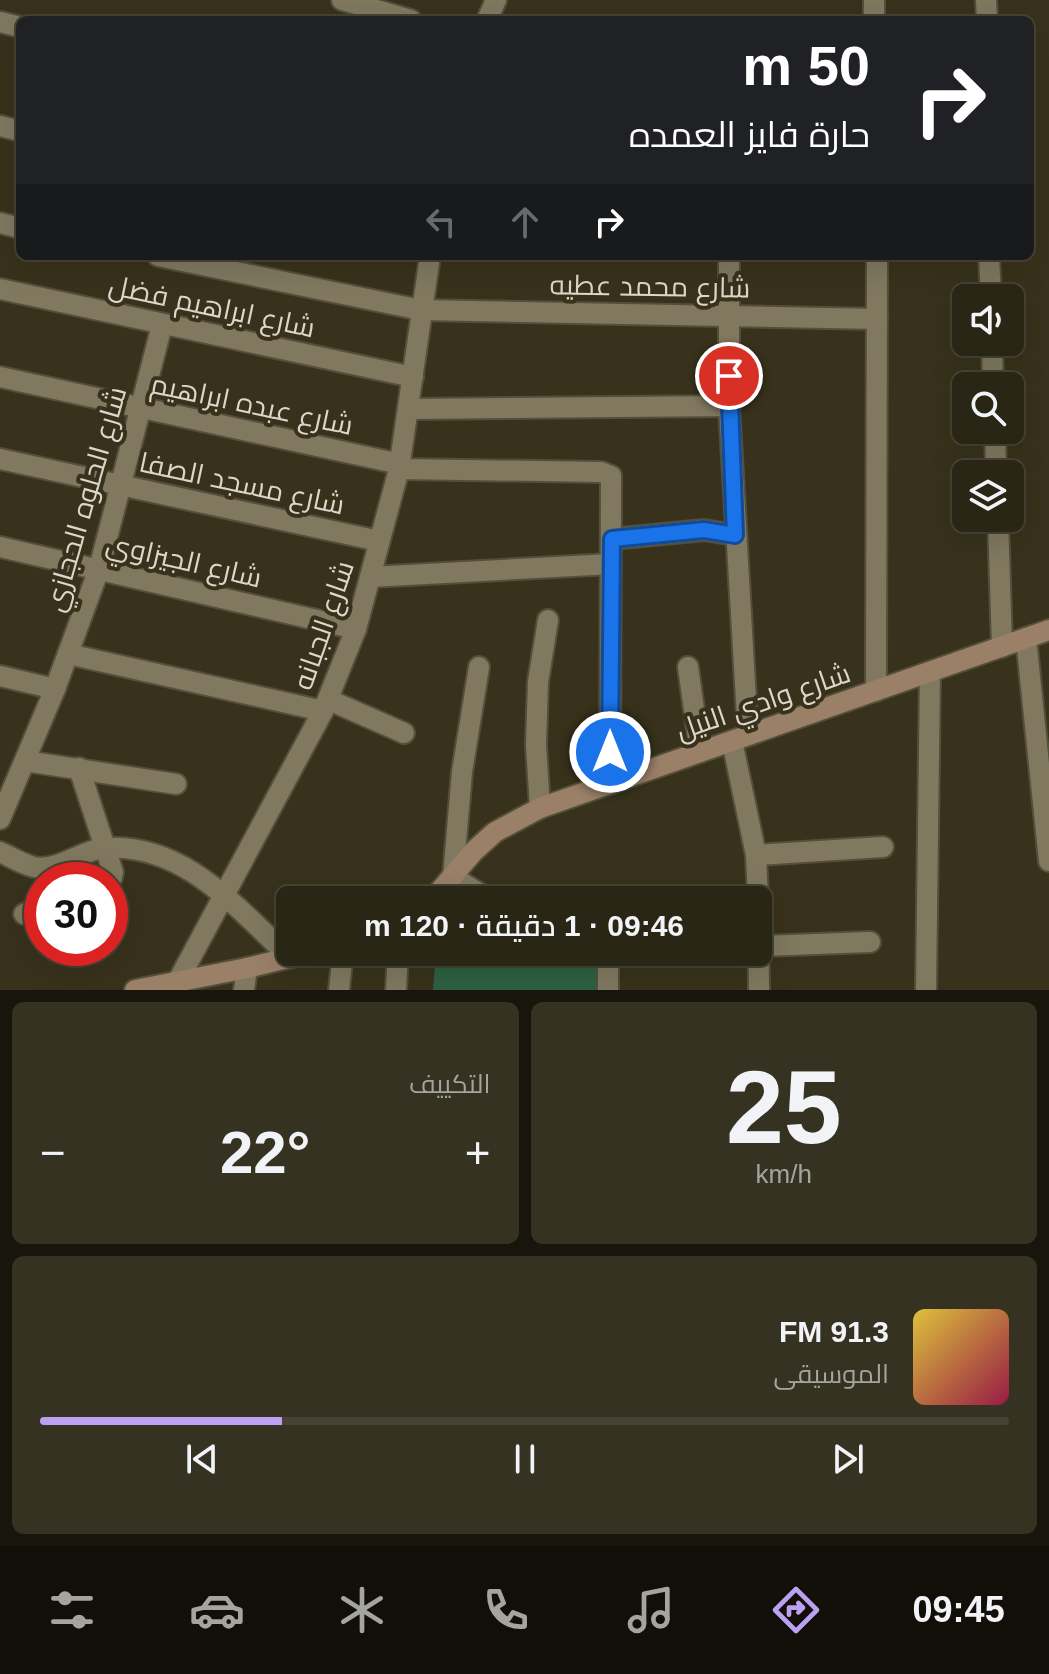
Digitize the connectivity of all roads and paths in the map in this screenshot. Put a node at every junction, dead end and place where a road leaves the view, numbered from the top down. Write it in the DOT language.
graph roads {
  1 [pos="342,0"];
  2 [pos="397,16"];
  3 [pos="177,260"];
  4 [pos="429,260"];
  5 [pos="729,260"];
  6 [pos="877,260"];
  7 [pos="989,260"];
  8 [pos="990,284"];
  9 [pos="0,289"];
  10 [pos="421,310"];
  11 [pos="728,316"];
  12 [pos="877,319"];
  13 [pos="162,325"];
  14 [pos="0,377"];
  15 [pos="413,377"];
  16 [pos="729,406"];
  17 [pos="140,408"];
  18 [pos="409,409"];
  19 [pos="0,459"];
  20 [pos="399,467"];
  21 [pos="121,485"];
  22 [pos="998,532"];
  23 [pos="735,535"];
  24 [pos="612,539"];
  25 [pos="379,541"];
  26 [pos="0,547"];
  27 [pos="611,564"];
  28 [pos="99,569"];
  29 [pos="370,577"];
  30 [pos="548,620"];
  31 [pos="356,629"];
  32 [pos="1049,630"];
  33 [pos="1026,638"];
  34 [pos="1002,647"];
  35 [pos="68,654"];
  36 [pos="479,667"];
  37 [pos="688,667"];
  38 [pos="930,672"];
  39 [pos="0,676"];
  40 [pos="55,689"];
  41 [pos="876,691"];
  42 [pos="326,705"];
  43 [pos="404,733"];
  44 [pos="740,738"];
  45 [pos="700,752"];
  46 [pos="25,761"];
  47 [pos="79,768"];
  48 [pos="176,784"];
  49 [pos="610,784"];
  50 [pos="540,808"];
  51 [pos="0,819"];
  52 [pos="1048,837"];
  53 [pos="883,847"];
  54 [pos="104,848"];
  55 [pos="0,852"];
  56 [pos="756,855"];
  57 [pos="1049,861"];
  58 [pos="109,862"];
  59 [pos="453,877"];
  60 [pos="445,886"];
  61 [pos="467,886"];
  62 [pos="757,886"];
  63 [pos="223,896"];
  64 [pos="870,942"];
  65 [pos="276,944"];
  66 [pos="772,946"];
  67 [pos="276,961"];
  68 [pos="342,966"];
  69 [pos="397,966"];
  70 [pos="608,966"];
  71 [pos="759,966"];
  72 [pos="247,968"];
  73 [pos="178,981"];
  74 [pos="135,990"];
  75 [pos="244,990"];
  76 [pos="339,990"];
  77 [pos="396,990"];
  78 [pos="608,990"];
  79 [pos="759,990"];
  80 [pos="926,990"];
  1 -- 2 [label="street"];
  3 -- 10 [label="street, شارع محمد عطيه"];
  4 -- 10 [label="street, شارع الجبانه"];
  5 -- 11 [label="street"];
  6 -- 12 [label="street"];
  7 -- 8 [label="street"];
  9 -- 13 [label="street, شارع ابراهيم فضل"];
  10 -- 11 [label="street, شارع محمد عطيه"];
  10 -- 15 [label="street, شارع الجبانه"];
  11 -- 12 [label="street, شارع محمد عطيه"];
  11 -- 16 [label="street"];
  12 -- 41 [label="street"];
  13 -- 15 [label="street, شارع ابراهيم فضل"];
  13 -- 17 [label="street, شارع الحلوه الحجازي"];
  14 -- 17 [label="street, شارع عبده ابراهيم"];
  15 -- 18 [label="street, شارع الجبانه"];
  16 -- 18 [label="street"];
  16 -- 23 [label="street"];
  17 -- 20 [label="street, شارع عبده ابراهيم"];
  17 -- 21 [label="street, شارع الحلوه الحجازي"];
  18 -- 20 [label="street, شارع الجبانه"];
  19 -- 21 [label="street, شارع مسجد الصفا"];
  20 -- 24 [label="street, شارع عبده ابراهيم"];
  20 -- 25 [label="street, شارع الجبانه"];
  21 -- 25 [label="street, شارع مسجد الصفا"];
  21 -- 28 [label="street, شارع الحلوه الحجازي"];
  22 -- 34 [label="street"];
  23 -- 24 [label="street"];
  23 -- 44 [label="street"];
  24 -- 27 [label="street"];
  25 -- 29 [label="street, شارع الجبانه"];
  26 -- 28 [label="street, شارع الجيزاوي"];
  27 -- 29 [label="street"];
  27 -- 49 [label="street"];
  28 -- 31 [label="street, شارع الجيزاوي"];
  28 -- 35 [label="street, شارع الحلوه الحجازي"];
  29 -- 31 [label="street, شارع الجبانه"];
  30 -- 50 [label="street"];
  31 -- 42 [label="street, شارع الجبانه"];
  32 -- 33 [label="street, شارع وادي النيل"];
  33 -- 34 [label="street, شارع وادي النيل"];
  33 -- 52 [label="street"];
  34 -- 38 [label="street, شارع وادي النيل"];
  35 -- 40 [label="street, شارع الحلوه الحجازي"];
  35 -- 42 [label="street"];
  36 -- 59 [label="street"];
  37 -- 45 [label="street"];
  38 -- 41 [label="street, شارع وادي النيل"];
  38 -- 80 [label="street"];
  39 -- 40 [label="street"];
  40 -- 46 [label="street, شارع الحلوه الحجازي"];
  41 -- 44 [label="street, شارع وادي النيل"];
  42 -- 43 [label="street"];
  42 -- 63 [label="street, شارع الجبانه"];
  44 -- 45 [label="street, شارع وادي النيل"];
  44 -- 56 [label="street"];
  45 -- 49 [label="street, شارع وادي النيل"];
  46 -- 47 [label="street"];
  46 -- 51 [label="street, شارع الحلوه الحجازي"];
  47 -- 48 [label="street"];
  47 -- 54 [label="street"];
  49 -- 50 [label="street, شارع وادي النيل"];
  50 -- 59 [label="street, شارع وادي النيل"];
  52 -- 57 [label="street"];
  53 -- 56 [label="street"];
  54 -- 55 [label="street"];
  54 -- 58 [label="street"];
  54 -- 63 [label="street"];
  56 -- 62 [label="street"];
  59 -- 60 [label="street, شارع وادي النيل"];
  59 -- 61 [label="street"];
  63 -- 65 [label="street"];
  63 -- 73 [label="street, شارع الجبانه"];
  64 -- 66 [label="street"];
  67 -- 72 [label="street"];
  68 -- 76 [label="street"];
  69 -- 77 [label="street"];
  70 -- 78 [label="street"];
  71 -- 79 [label="street"];
  72 -- 73 [label="street"];
  72 -- 75 [label="street"];
  73 -- 74 [label="street"];
}
